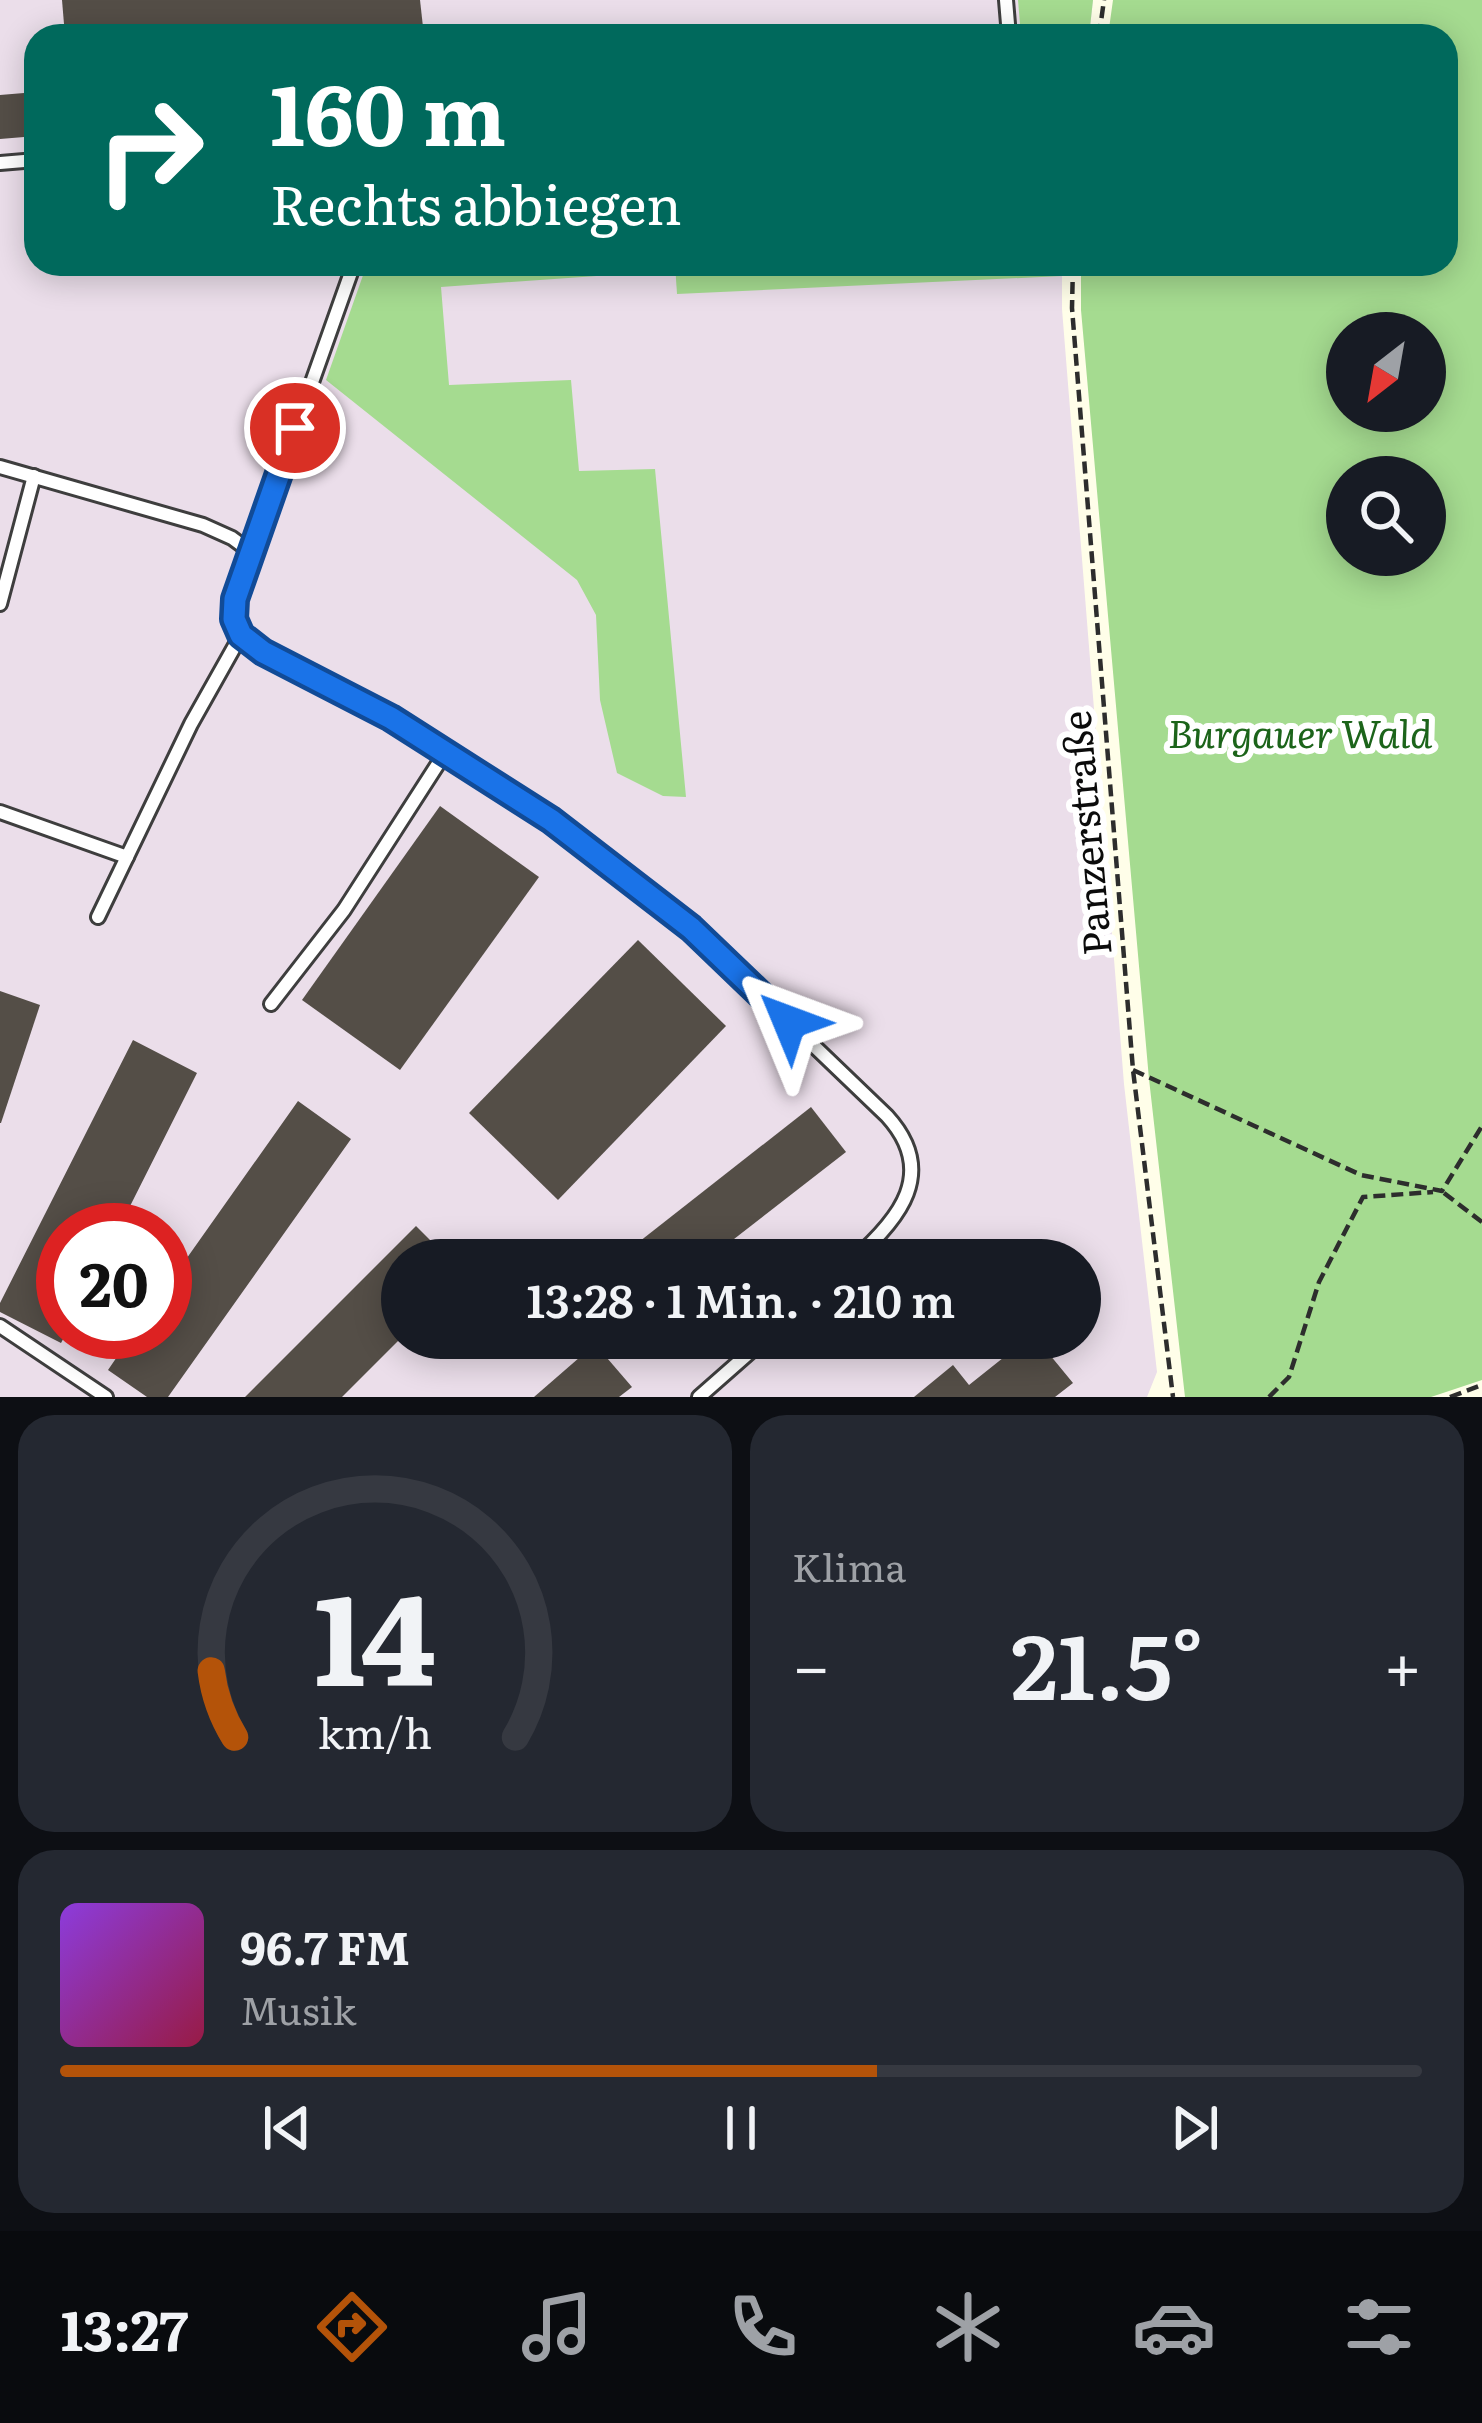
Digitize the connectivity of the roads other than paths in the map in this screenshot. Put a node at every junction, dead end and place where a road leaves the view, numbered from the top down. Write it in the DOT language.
graph roads {
  1 [pos="349,276"];
  2 [pos="0,466"];
  3 [pos="34,476"];
  4 [pos="251,552"];
  5 [pos="0,604"];
  6 [pos="241,635"];
  7 [pos="446,753"];
  8 [pos="0,812"];
  9 [pos="127,857"];
  10 [pos="98,917"];
  11 [pos="272,1004"];
  12 [pos="875,1239"];
  13 [pos="0,1326"];
  14 [pos="742,1359"];
  15 [pos="106,1397"];
  16 [pos="699,1397"];
  1 -- 4 [label="lane"];
  2 -- 3 [label="lane"];
  3 -- 4 [label="lane"];
  3 -- 5 [label="lane"];
  4 -- 6 [label="lane"];
  6 -- 7 [label="lane"];
  6 -- 9 [label="lane"];
  7 -- 11 [label="lane"];
  7 -- 12 [label="lane"];
  8 -- 9 [label="lane"];
  9 -- 10 [label="lane"];
  13 -- 15 [label="lane"];
  14 -- 16 [label="lane"];
}
